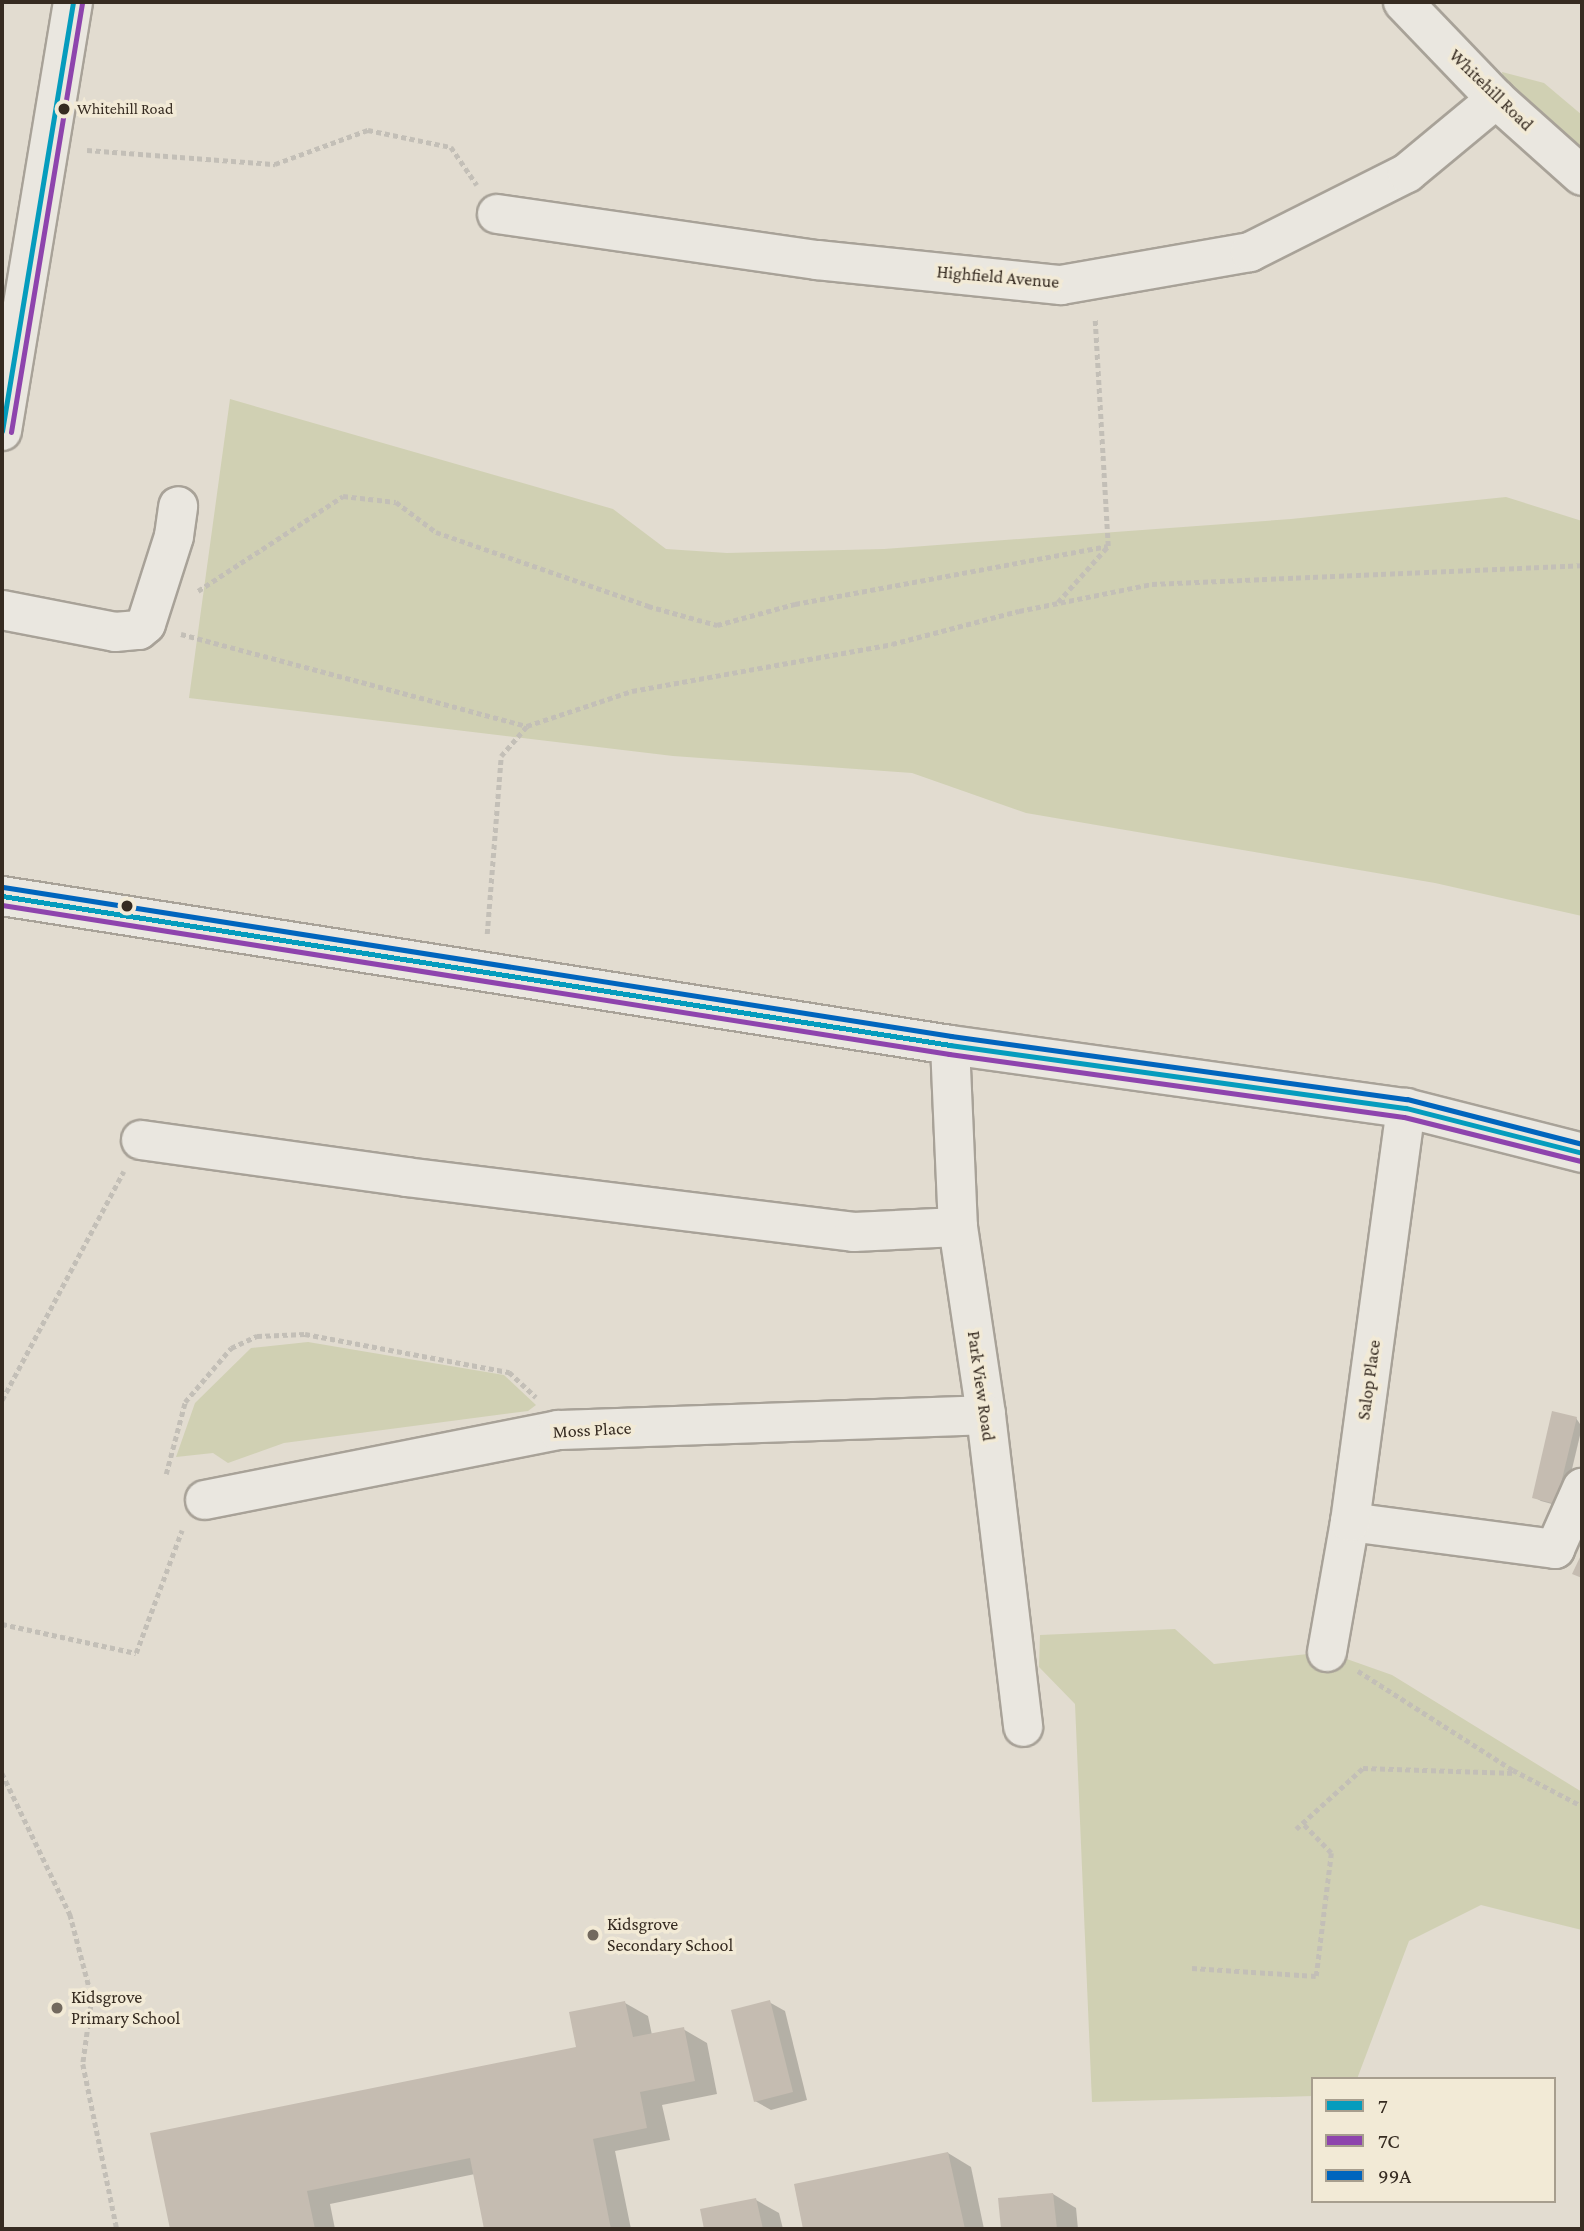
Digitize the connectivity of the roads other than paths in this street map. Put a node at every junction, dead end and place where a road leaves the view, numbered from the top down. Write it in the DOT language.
graph roads {
  1 [pos="73,2"];
  2 [pos="1402,2"];
  3 [pos="1496,99"];
  4 [pos="1582,176"];
  5 [pos="498,214"];
  6 [pos="2,431"];
  7 [pos="178,506"];
  8 [pos="2,610"];
  9 [pos="2,896"];
  10 [pos="950,1045"];
  11 [pos="1406,1108"];
  12 [pos="141,1140"];
  13 [pos="1582,1153"];
  14 [pos="958,1227"];
  15 [pos="986,1415"];
  16 [pos="1582,1488"];
  17 [pos="205,1500"];
  18 [pos="1350,1522"];
  19 [pos="1327,1652"];
  20 [pos="1023,1727"];
  1 -- 6 [label="street"];
  2 -- 3 [label="street, Whitehill Road"];
  3 -- 4 [label="street, Whitehill Road"];
  3 -- 5 [label="street, Highfield Avenue"];
  7 -- 8 [label="street"];
  9 -- 10 [label="street"];
  10 -- 11 [label="street"];
  10 -- 14 [label="street, Park View Road"];
  11 -- 13 [label="street"];
  11 -- 18 [label="street, Salop Place"];
  12 -- 14 [label="street"];
  14 -- 15 [label="street, Park View Road"];
  15 -- 17 [label="street, Moss Place"];
  15 -- 20 [label="street, Park View Road"];
  16 -- 18 [label="street"];
  18 -- 19 [label="street, Salop Place"];
}
